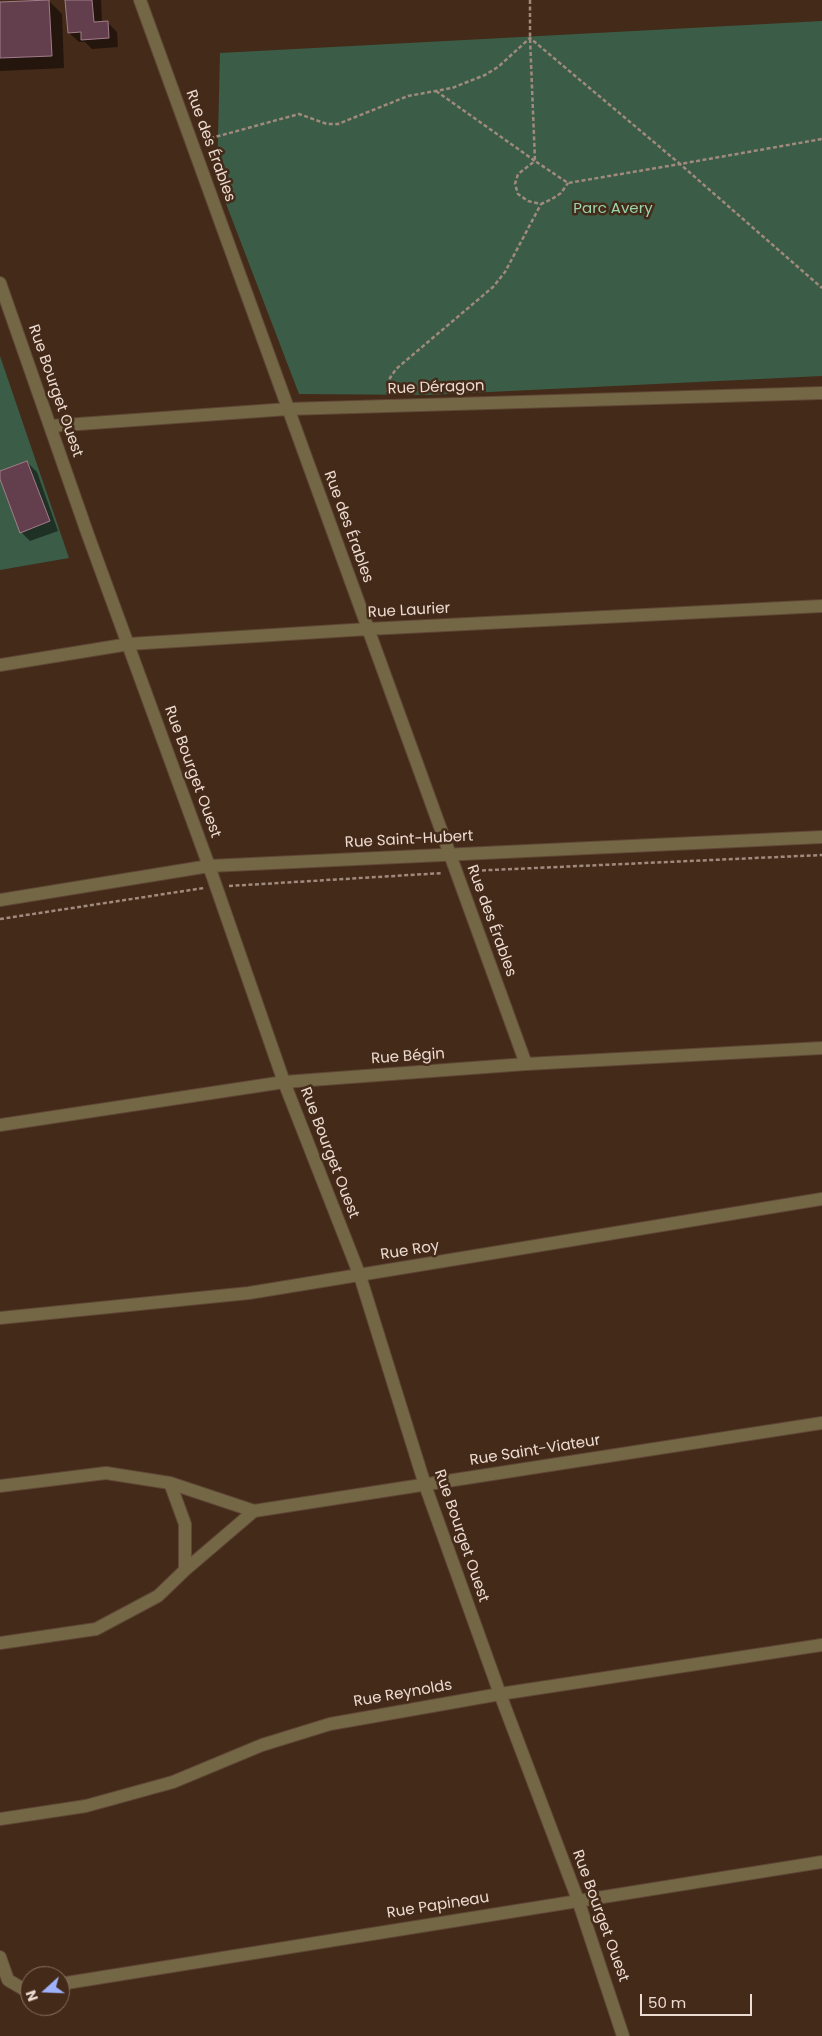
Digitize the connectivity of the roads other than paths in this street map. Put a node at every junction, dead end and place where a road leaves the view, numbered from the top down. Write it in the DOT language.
graph roads {
  1 [pos="140,0"];
  2 [pos="0,283"];
  3 [pos="822,393"];
  4 [pos="288,409"];
  5 [pos="51,426"];
  6 [pos="822,606"];
  7 [pos="368,629"];
  8 [pos="129,644"];
  9 [pos="0,665"];
  10 [pos="822,837"];
  11 [pos="450,854"];
  12 [pos="209,866"];
  13 [pos="0,900"];
  14 [pos="822,1048"];
  15 [pos="526,1064"];
  16 [pos="284,1082"];
  17 [pos="0,1125"];
  18 [pos="822,1199"];
  19 [pos="360,1276"];
  20 [pos="0,1318"];
  21 [pos="822,1423"];
  22 [pos="170,1483"];
  23 [pos="425,1485"];
  24 [pos="0,1486"];
  25 [pos="254,1511"];
  26 [pos="185,1570"];
  27 [pos="0,1643"];
  28 [pos="822,1645"];
  29 [pos="500,1694"];
  30 [pos="0,1819"];
  31 [pos="822,1862"];
  32 [pos="578,1900"];
  33 [pos="0,1957"];
  34 [pos="70,1982"];
  35 [pos="20,1987"];
  36 [pos="623,2036"];
  1 -- 4 [label="street, Rue des Érables"];
  2 -- 5 [label="street, Rue Bourget Ouest"];
  3 -- 4 [label="street, Rue Déragon"];
  4 -- 5 [label="street, Rue Déragon"];
  4 -- 7 [label="street, Rue des Érables"];
  5 -- 8 [label="street, Rue Bourget Ouest"];
  6 -- 7 [label="street, Rue Laurier"];
  7 -- 8 [label="street, Rue Laurier"];
  7 -- 11 [label="street, Rue des Érables"];
  8 -- 9 [label="street, Rue Laurier"];
  8 -- 12 [label="street, Rue Bourget Ouest"];
  10 -- 11 [label="street, Rue Saint-Hubert"];
  11 -- 12 [label="street, Rue Saint-Hubert"];
  11 -- 15 [label="street, Rue des Érables"];
  12 -- 13 [label="street, Rue Saint-Hubert"];
  12 -- 16 [label="street, Rue Bourget Ouest"];
  14 -- 15 [label="street, Rue Bégin"];
  15 -- 16 [label="street, Rue Bégin"];
  16 -- 17 [label="street, Rue Bégin"];
  16 -- 19 [label="street, Rue Bourget Ouest"];
  18 -- 19 [label="street, Rue Roy"];
  19 -- 20 [label="street, Rue Roy"];
  19 -- 23 [label="street, Rue Bourget Ouest"];
  21 -- 23 [label="street, Rue Saint-Viateur"];
  22 -- 24 [label="street"];
  22 -- 25 [label="street"];
  22 -- 26 [label="street"];
  23 -- 25 [label="street, Rue Saint-Viateur"];
  23 -- 29 [label="street, Rue Bourget Ouest"];
  25 -- 26 [label="street"];
  26 -- 27 [label="street"];
  28 -- 29 [label="street, Rue Reynolds"];
  29 -- 30 [label="street, Rue Reynolds"];
  29 -- 32 [label="street, Rue Bourget Ouest"];
  31 -- 32 [label="street, Rue Papineau"];
  32 -- 34 [label="street, Rue Papineau"];
  32 -- 36 [label="street, Rue Bourget Ouest"];
  33 -- 35 [label="street"];
}
